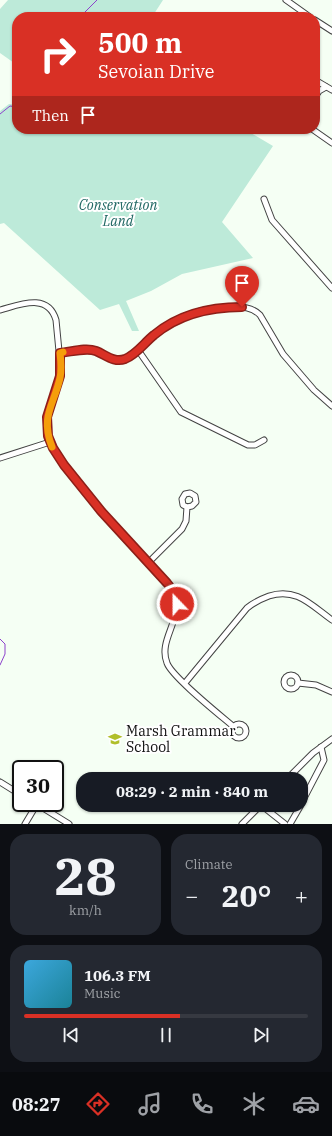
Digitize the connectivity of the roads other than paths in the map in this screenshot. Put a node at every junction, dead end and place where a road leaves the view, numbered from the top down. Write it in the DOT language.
graph roads {
  1 [pos="286,0"];
  2 [pos="303,12"];
  3 [pos="320,23"];
  4 [pos="332,31"];
  5 [pos="320,84"];
  6 [pos="326,88"];
  7 [pos="332,90"];
  8 [pos="320,91"];
  9 [pos="319,134"];
  10 [pos="332,143"];
  11 [pos="264,199"];
  12 [pos="332,288"];
  13 [pos="0,310"];
  14 [pos="138,350"];
  15 [pos="60,353"];
  16 [pos="332,406"];
  17 [pos="264,440"];
  18 [pos="50,442"];
  19 [pos="0,458"];
  20 [pos="188,507"];
  21 [pos="149,562"];
  22 [pos="332,620"];
  23 [pos="184,683"];
  24 [pos="298,683"];
  25 [pos="332,692"];
  26 [pos="234,727"];
  27 [pos="332,739"];
  28 [pos="321,747"];
  29 [pos="294,772"];
  30 [pos="0,782"];
  31 [pos="12,789"];
  32 [pos="308,791"];
  33 [pos="32,812"];
  34 [pos="49,812"];
  35 [pos="254,812"];
  36 [pos="270,812"];
  37 [pos="297,812"];
  38 [pos="25,824"];
  39 [pos="69,824"];
  40 [pos="242,824"];
  41 [pos="285,824"];
  42 [pos="290,824"];
  1 -- 2 [label="street"];
  3 -- 4 [label="street"];
  5 -- 6 [label="street"];
  6 -- 7 [label="street"];
  6 -- 8 [label="street"];
  9 -- 10 [label="street"];
  11 -- 12 [label="street"];
  13 -- 15 [label="street"];
  14 -- 15 [label="street"];
  14 -- 16 [label="street"];
  14 -- 17 [label="street"];
  15 -- 18 [label="street"];
  18 -- 19 [label="street"];
  18 -- 21 [label="street"];
  20 -- 21 [label="street"];
  21 -- 23 [label="street"];
  22 -- 23 [label="street"];
  23 -- 26 [label="street"];
  24 -- 25 [label="street"];
  27 -- 28 [label="street"];
  28 -- 29 [label="street"];
  28 -- 32 [label="street"];
  30 -- 31 [label="street"];
  33 -- 38 [label="street"];
  34 -- 39 [label="street"];
  35 -- 40 [label="street"];
  36 -- 41 [label="street"];
  37 -- 42 [label="street"];
}
